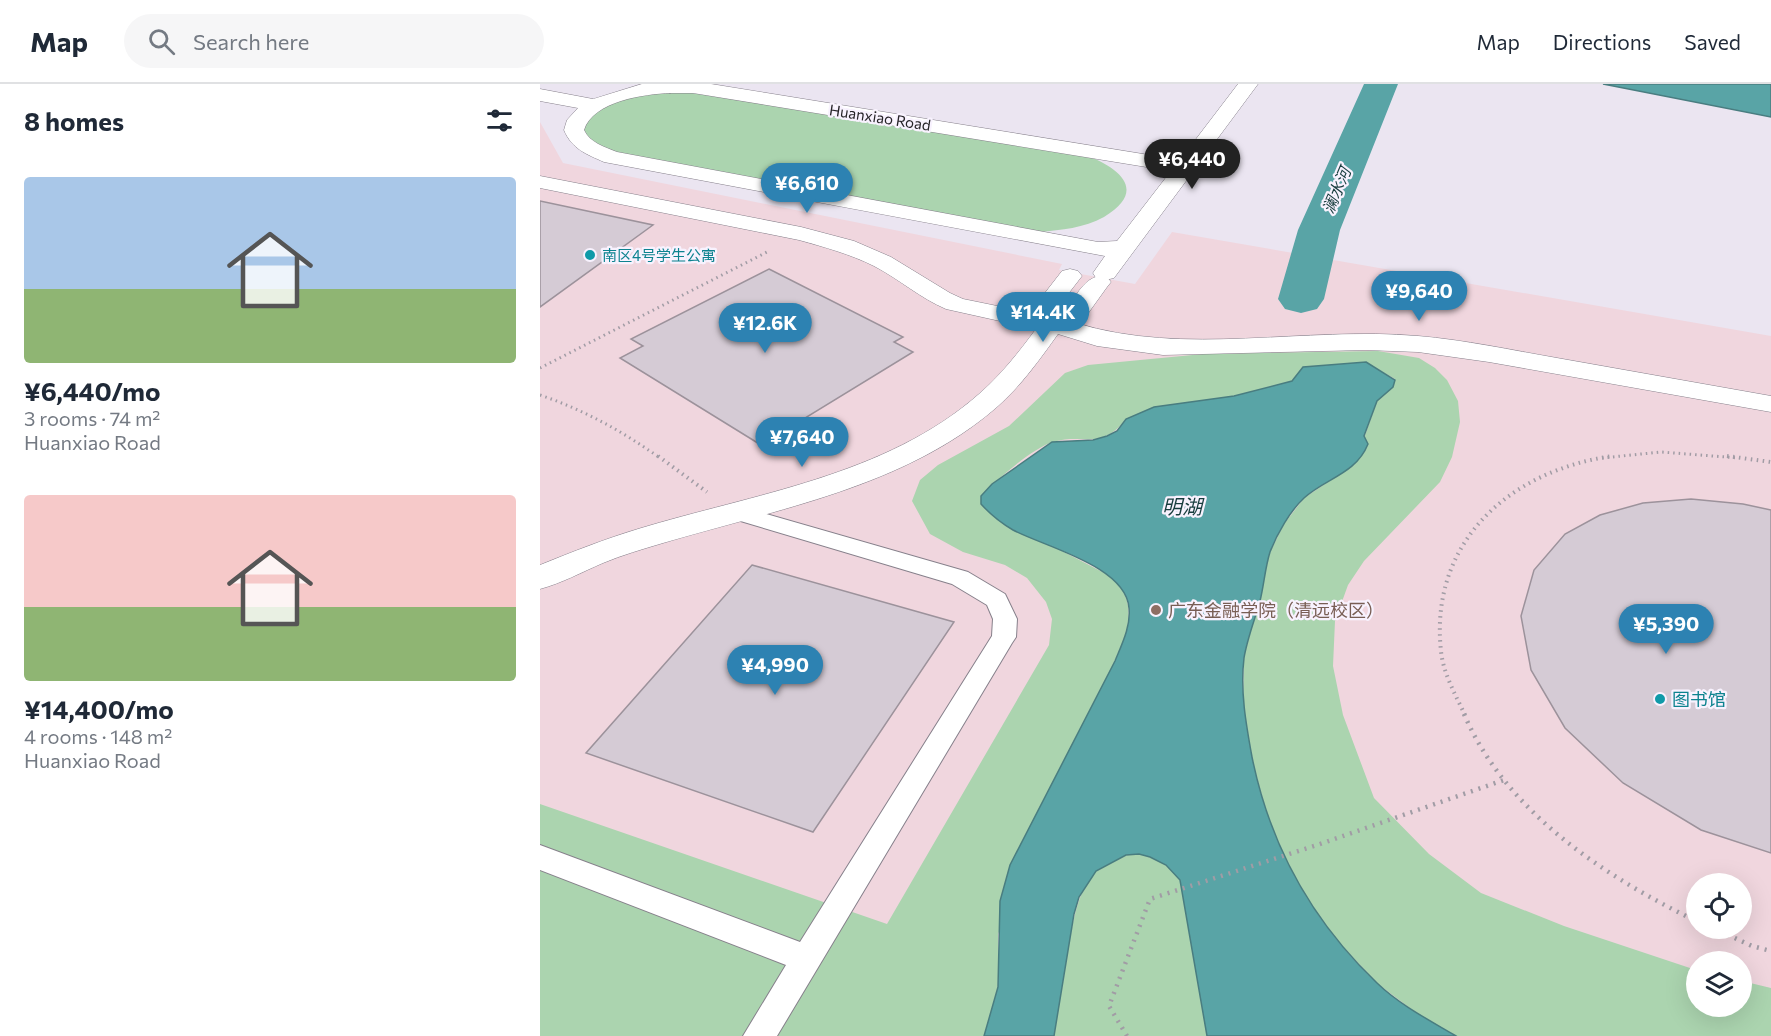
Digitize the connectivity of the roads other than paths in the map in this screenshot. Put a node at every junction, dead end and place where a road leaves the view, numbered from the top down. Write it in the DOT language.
graph roads {
  1 [pos="1225,84"];
  2 [pos="1248,84"];
  3 [pos="540,95"];
  4 [pos="540,107"];
  5 [pos="586,110"];
  6 [pos="1176,165"];
  7 [pos="540,182"];
  8 [pos="1122,248"];
  9 [pos="1098,249"];
  10 [pos="1073,272"];
  11 [pos="1102,278"];
  12 [pos="1053,324"];
  13 [pos="1771,404"];
  14 [pos="735,512"];
  15 [pos="540,578"];
  16 [pos="540,857"];
  17 [pos="805,958"];
  18 [pos="759,1036"];
  1 -- 6 [label="street"];
  2 -- 6 [label="street"];
  3 -- 5 [label="street, Huanxiao Road"];
  4 -- 5 [label="street, Huanxiao Road"];
  5 -- 6 [label="street, Huanxiao Road"];
  5 -- 9 [label="street"];
  6 -- 8 [label="street"];
  6 -- 9 [label="street"];
  7 -- 12 [label="street"];
  8 -- 9 [label="street"];
  8 -- 11 [label="street"];
  9 -- 10 [label="street"];
  10 -- 12 [label="street"];
  11 -- 12 [label="street"];
  12 -- 13 [label="street"];
  12 -- 14 [label="street"];
  14 -- 15 [label="street"];
  14 -- 17 [label="street"];
  16 -- 17 [label="street"];
  17 -- 18 [label="street"];
}
